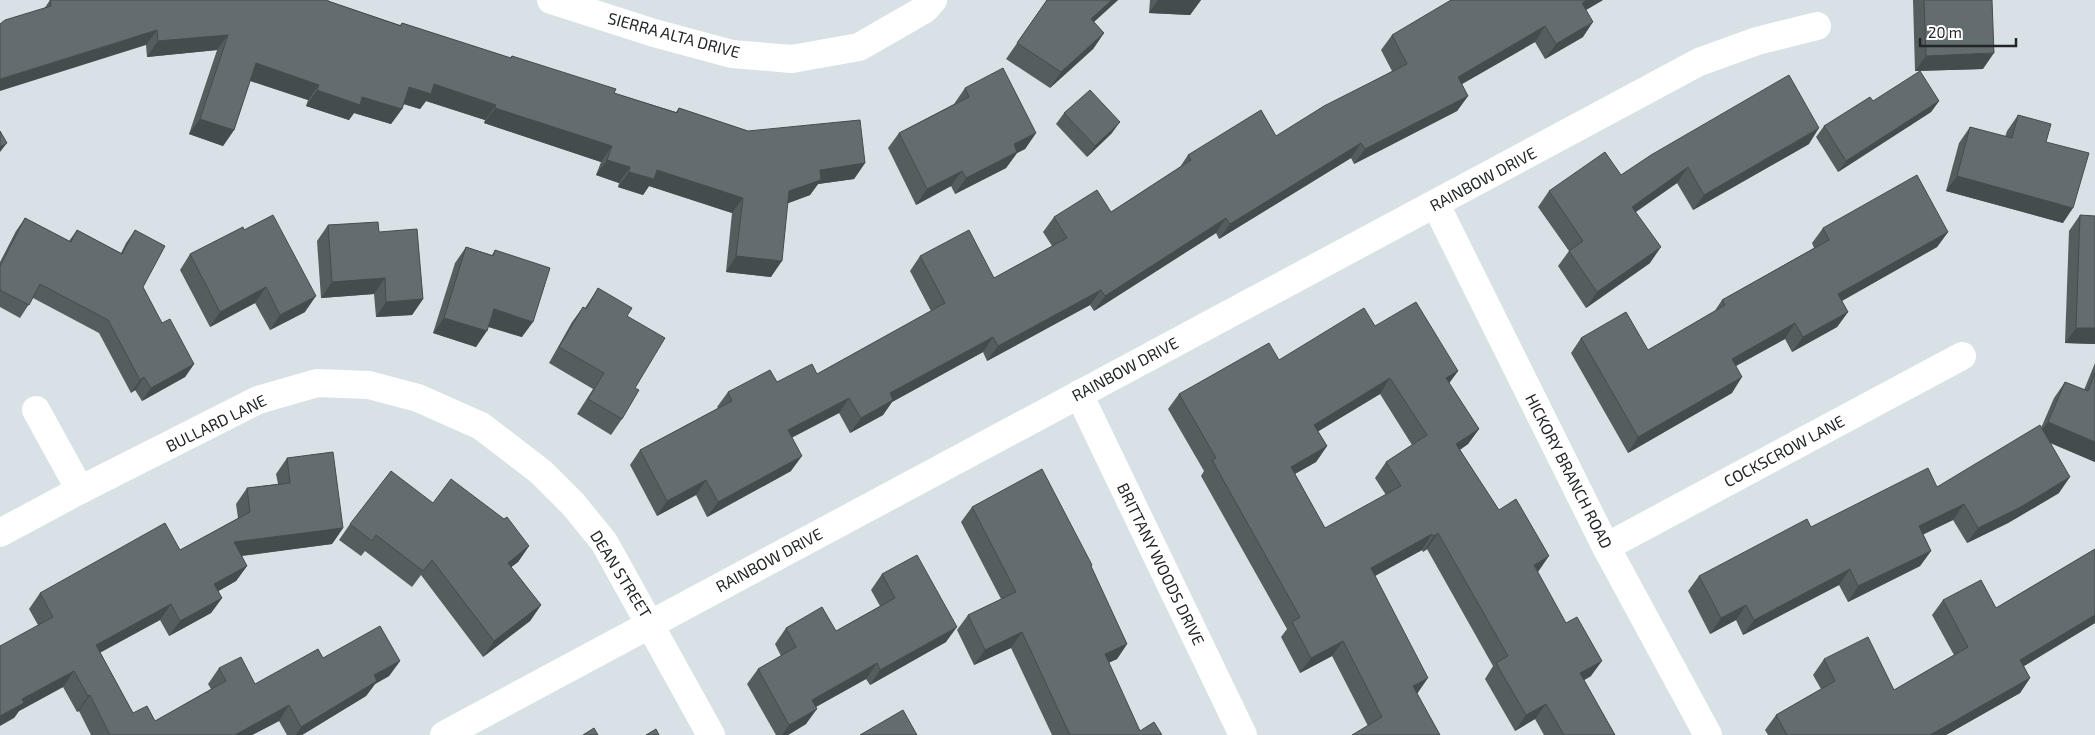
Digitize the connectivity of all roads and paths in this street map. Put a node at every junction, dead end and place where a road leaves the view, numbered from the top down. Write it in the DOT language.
graph roads {
  1 [pos="551,0"];
  2 [pos="933,0"];
  3 [pos="1816,26"];
  4 [pos="1436,205"];
  5 [pos="1962,356"];
  6 [pos="1079,394"];
  7 [pos="418,398"];
  8 [pos="36,410"];
  9 [pos="80,490"];
  10 [pos="0,533"];
  11 [pos="1606,547"];
  12 [pos="651,624"];
  13 [pos="444,735"];
  14 [pos="711,735"];
  15 [pos="1243,735"];
  16 [pos="1708,735"];
  1 -- 2 [label="street, SIERRA ALTA DRIVE"];
  3 -- 4 [label="street, RAINBOW DRIVE"];
  4 -- 6 [label="street, RAINBOW DRIVE"];
  4 -- 11 [label="street, HICKORY BRANCH ROAD"];
  5 -- 11 [label="street, COCKSCROW LANE"];
  6 -- 12 [label="street, RAINBOW DRIVE"];
  6 -- 15 [label="street, BRITTANY WOODS DRIVE"];
  7 -- 9 [label="street, BULLARD LANE"];
  7 -- 12 [label="street, DEAN STREET"];
  8 -- 9 [label="street"];
  9 -- 10 [label="street, BULLARD LANE"];
  11 -- 16 [label="street, HICKORY BRANCH ROAD"];
  12 -- 13 [label="street, RAINBOW DRIVE"];
  12 -- 14 [label="street, DEAN STREET"];
}
